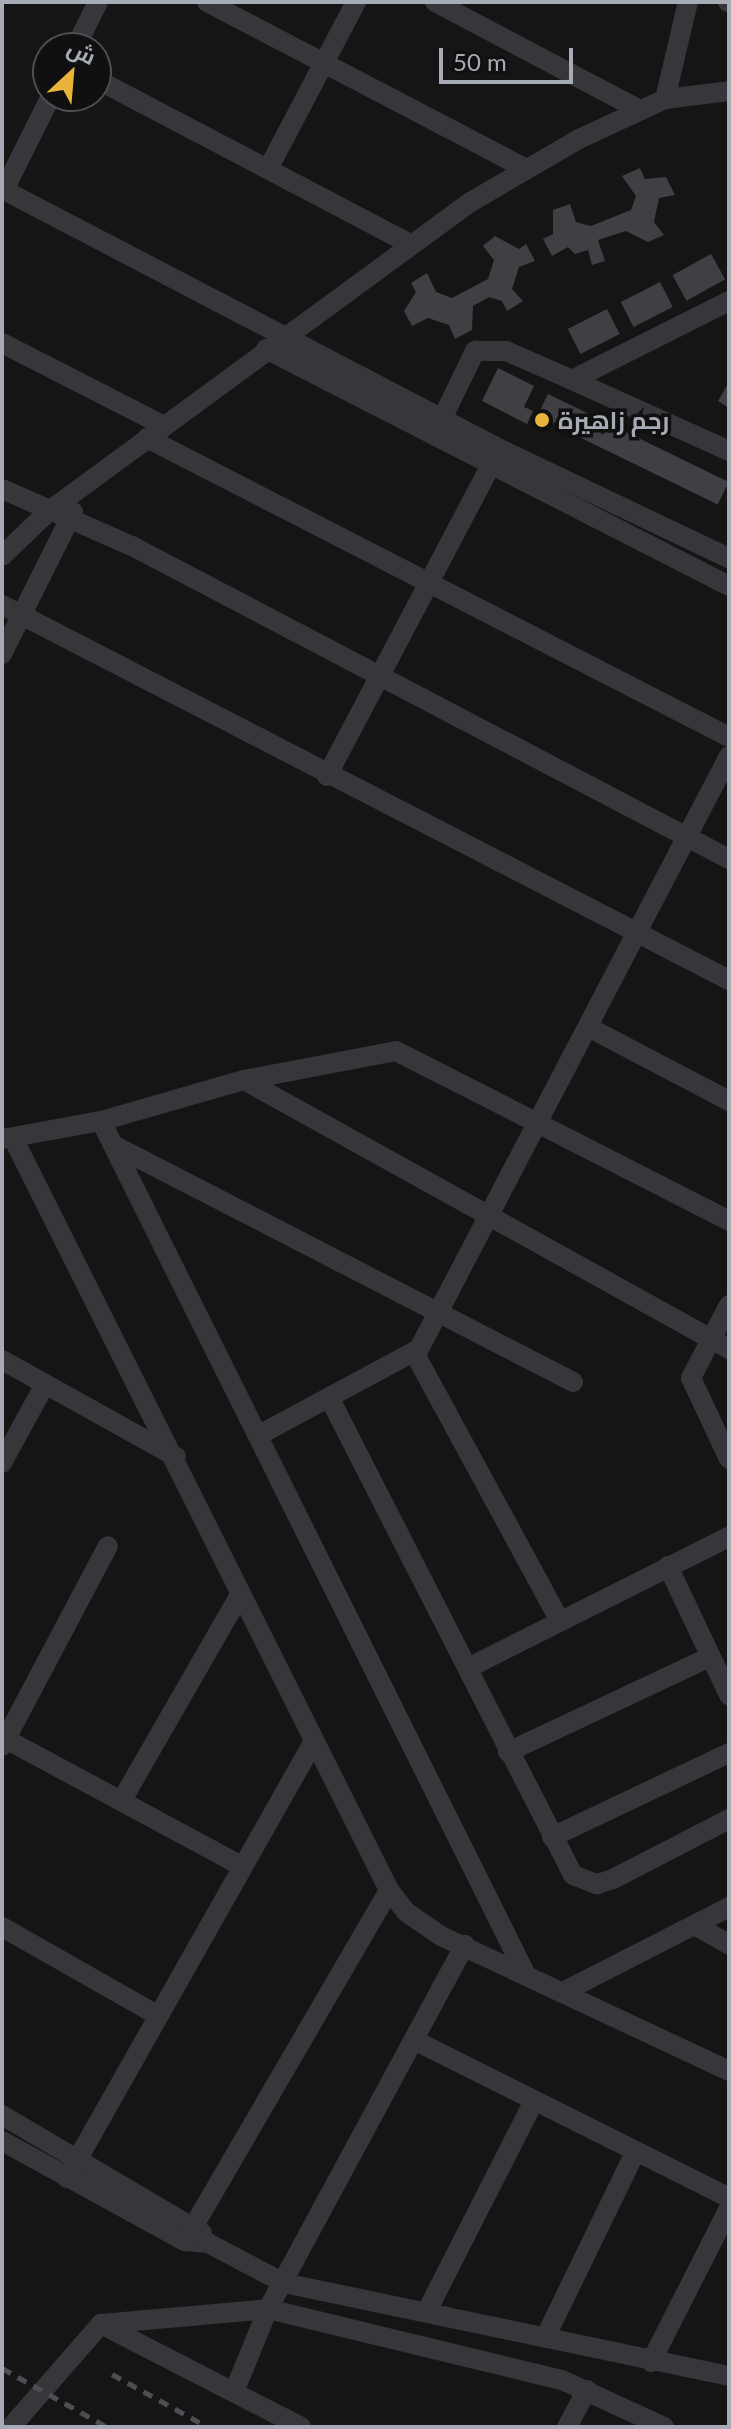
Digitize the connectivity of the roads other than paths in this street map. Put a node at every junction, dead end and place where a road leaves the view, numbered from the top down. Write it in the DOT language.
graph roads {
  1 [pos="98,2"];
  2 [pos="207,2"];
  3 [pos="356,2"];
  4 [pos="435,2"];
  5 [pos="688,2"];
  6 [pos="83,32"];
  7 [pos="324,63"];
  8 [pos="112,87"];
  9 [pos="729,91"];
  10 [pos="665,99"];
  11 [pos="640,110"];
  12 [pos="43,112"];
  13 [pos="268,169"];
  14 [pos="526,169"];
  15 [pos="3,190"];
  16 [pos="409,243"];
  17 [pos="729,301"];
  18 [pos="283,336"];
  19 [pos="2,343"];
  20 [pos="266,349"];
  21 [pos="572,380"];
  22 [pos="442,419"];
  23 [pos="155,432"];
  24 [pos="729,451"];
  25 [pos="496,458"];
  26 [pos="87,488"];
  27 [pos="2,489"];
  28 [pos="49,511"];
  29 [pos="68,521"];
  30 [pos="2,556"];
  31 [pos="729,558"];
  32 [pos="429,582"];
  33 [pos="729,586"];
  34 [pos="10,609"];
  35 [pos="2,654"];
  36 [pos="378,678"];
  37 [pos="729,737"];
  38 [pos="729,756"];
  39 [pos="327,776"];
  40 [pos="686,836"];
  41 [pos="729,859"];
  42 [pos="636,934"];
  43 [pos="729,980"];
  44 [pos="588,1027"];
  45 [pos="244,1080"];
  46 [pos="729,1101"];
  47 [pos="101,1121"];
  48 [pos="537,1122"];
  49 [pos="7,1139"];
  50 [pos="117,1147"];
  51 [pos="490,1213"];
  52 [pos="729,1221"];
  53 [pos="729,1305"];
  54 [pos="440,1313"];
  55 [pos="722,1344"];
  56 [pos="415,1354"];
  57 [pos="2,1360"];
  58 [pos="573,1382"];
  59 [pos="45,1384"];
  60 [pos="331,1401"];
  61 [pos="259,1435"];
  62 [pos="176,1457"];
  63 [pos="729,1459"];
  64 [pos="2,1463"];
  65 [pos="729,1537"];
  66 [pos="108,1546"];
  67 [pos="668,1566"];
  68 [pos="240,1595"];
  69 [pos="560,1621"];
  70 [pos="710,1657"];
  71 [pos="468,1668"];
  72 [pos="729,1695"];
  73 [pos="3,1741"];
  74 [pos="314,1741"];
  75 [pos="508,1752"];
  76 [pos="729,1753"];
  77 [pos="122,1800"];
  78 [pos="729,1819"];
  79 [pos="552,1837"];
  80 [pos="242,1866"];
  81 [pos="389,1890"];
  82 [pos="729,1907"];
  83 [pos="696,1926"];
  84 [pos="2,1927"];
  85 [pos="729,1944"];
  86 [pos="465,1945"];
  87 [pos="524,1971"];
  88 [pos="567,1990"];
  89 [pos="157,2015"];
  90 [pos="414,2040"];
  91 [pos="729,2071"];
  92 [pos="534,2101"];
  93 [pos="2,2115"];
  94 [pos="2,2141"];
  95 [pos="635,2153"];
  96 [pos="79,2158"];
  97 [pos="67,2178"];
  98 [pos="729,2198"];
  99 [pos="729,2208"];
  100 [pos="190,2233"];
  101 [pos="284,2283"];
  102 [pos="268,2309"];
  103 [pos="428,2309"];
  104 [pos="101,2324"];
  105 [pos="545,2338"];
  106 [pos="651,2362"];
  107 [pos="729,2376"];
  108 [pos="587,2390"];
  109 [pos="234,2392"];
  110 [pos="11,2427"];
  111 [pos="301,2427"];
  112 [pos="567,2427"];
  113 [pos="664,2427"];
  1 -- 6 [label="street"];
  2 -- 7 [label="street"];
  3 -- 7 [label="street"];
  4 -- 11 [label="street"];
  5 -- 10 [label="street"];
  7 -- 13 [label="street"];
  7 -- 14 [label="street"];
  8 -- 13 [label="street"];
  9 -- 10 [label="street"];
  10 -- 11 [label="street"];
  11 -- 14 [label="street"];
  12 -- 15 [label="street"];
  13 -- 16 [label="street"];
  14 -- 16 [label="street"];
  15 -- 18 [label="street"];
  16 -- 18 [label="street"];
  17 -- 21 [label="street"];
  18 -- 20 [label="street"];
  18 -- 22 [label="street"];
  19 -- 23 [label="street"];
  20 -- 23 [label="street"];
  20 -- 25 [label="street"];
  21 -- 22 [label="street"];
  21 -- 24 [label="street"];
  22 -- 25 [label="street"];
  23 -- 26 [label="street"];
  23 -- 32 [label="street"];
  25 -- 31 [label="street"];
  25 -- 32 [label="street"];
  25 -- 33 [label="street"];
  26 -- 28 [label="street"];
  26 -- 29 [label="street"];
  27 -- 28 [label="street"];
  28 -- 29 [label="street"];
  28 -- 30 [label="street"];
  29 -- 34 [label="street"];
  29 -- 36 [label="street"];
  32 -- 36 [label="street"];
  32 -- 37 [label="street"];
  34 -- 35 [label="street"];
  34 -- 39 [label="street"];
  36 -- 39 [label="street"];
  36 -- 40 [label="street"];
  38 -- 40 [label="street"];
  39 -- 42 [label="street"];
  40 -- 41 [label="street"];
  40 -- 42 [label="street"];
  42 -- 43 [label="street"];
  42 -- 44 [label="street"];
  44 -- 46 [label="street"];
  44 -- 48 [label="street"];
  45 -- 47 [label="street"];
  45 -- 48 [label="street"];
  45 -- 51 [label="street"];
  47 -- 49 [label="street"];
  47 -- 50 [label="street"];
  48 -- 51 [label="street"];
  48 -- 52 [label="street"];
  49 -- 62 [label="street"];
  50 -- 54 [label="street"];
  50 -- 61 [label="street"];
  51 -- 54 [label="street"];
  51 -- 55 [label="street"];
  53 -- 55 [label="street"];
  54 -- 56 [label="street"];
  54 -- 58 [label="street"];
  55 -- 63 [label="street"];
  56 -- 60 [label="street"];
  56 -- 69 [label="street"];
  57 -- 59 [label="street"];
  59 -- 62 [label="street"];
  59 -- 64 [label="street"];
  60 -- 61 [label="street"];
  60 -- 71 [label="street"];
  61 -- 87 [label="street"];
  62 -- 68 [label="street"];
  65 -- 67 [label="street"];
  66 -- 73 [label="street"];
  67 -- 69 [label="street"];
  67 -- 70 [label="street"];
  68 -- 74 [label="street"];
  68 -- 77 [label="street"];
  69 -- 71 [label="street"];
  70 -- 72 [label="street"];
  70 -- 75 [label="street"];
  71 -- 75 [label="street"];
  73 -- 77 [label="street"];
  74 -- 80 [label="street"];
  74 -- 81 [label="street"];
  75 -- 79 [label="street"];
  76 -- 79 [label="street"];
  77 -- 80 [label="street"];
  78 -- 79 [label="street"];
  80 -- 89 [label="street"];
  81 -- 86 [label="street"];
  81 -- 100 [label="street"];
  82 -- 83 [label="street"];
  83 -- 85 [label="street"];
  83 -- 88 [label="street"];
  84 -- 89 [label="street"];
  86 -- 87 [label="street"];
  86 -- 90 [label="street"];
  87 -- 88 [label="street"];
  88 -- 91 [label="street"];
  89 -- 96 [label="street"];
  90 -- 92 [label="street"];
  90 -- 101 [label="street"];
  92 -- 95 [label="street"];
  92 -- 103 [label="street"];
  93 -- 96 [label="street"];
  94 -- 97 [label="street"];
  95 -- 98 [label="street"];
  95 -- 105 [label="street"];
  96 -- 97 [label="street"];
  96 -- 100 [label="street"];
  97 -- 100 [label="street"];
  99 -- 106 [label="street"];
  100 -- 101 [label="street"];
  101 -- 102 [label="street"];
  101 -- 103 [label="street"];
  102 -- 104 [label="street"];
  102 -- 108 [label="street"];
  102 -- 109 [label="street"];
  103 -- 105 [label="street"];
  104 -- 109 [label="street"];
  104 -- 110 [label="street"];
  105 -- 106 [label="street"];
  106 -- 107 [label="street"];
  108 -- 112 [label="street"];
  108 -- 113 [label="street"];
  109 -- 111 [label="street"];
}
